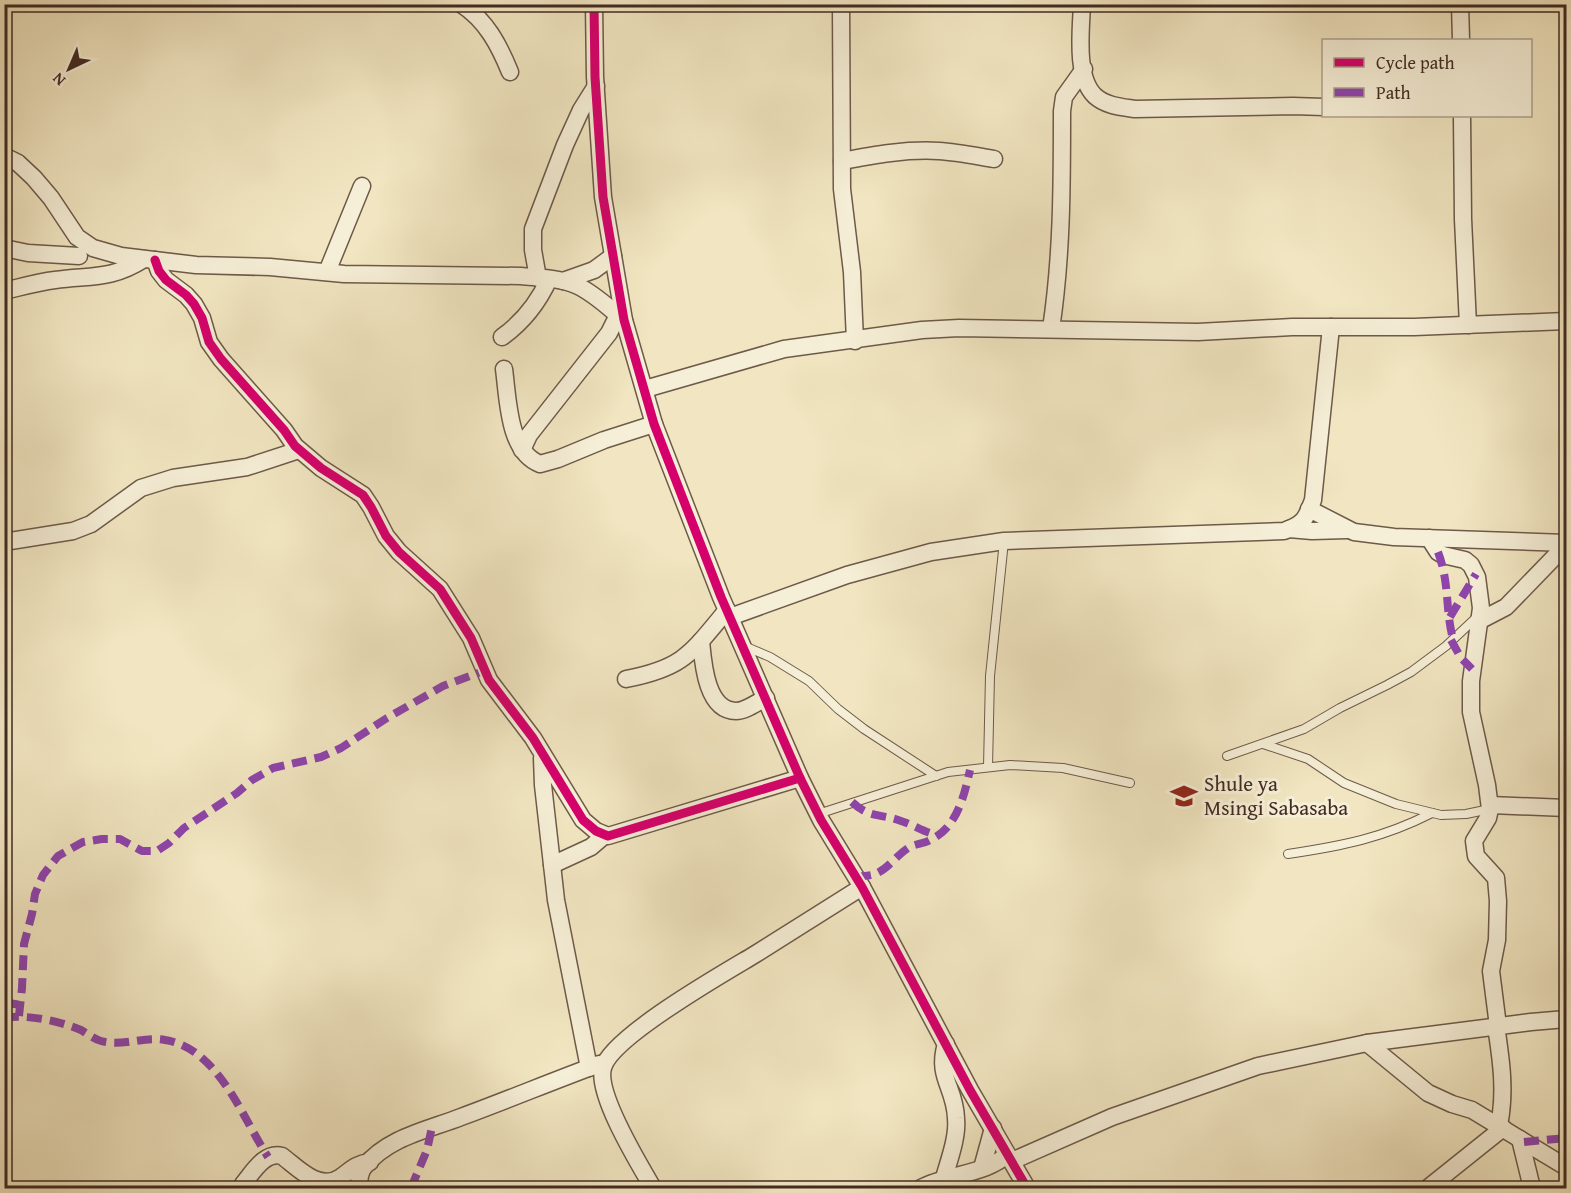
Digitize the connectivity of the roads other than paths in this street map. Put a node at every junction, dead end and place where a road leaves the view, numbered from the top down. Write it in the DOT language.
graph roads {
  1 [pos="461,4"];
  2 [pos="594,4"];
  3 [pos="841,4"];
  4 [pos="1082,4"];
  5 [pos="1460,4"];
  6 [pos="1461,39"];
  7 [pos="1084,69"];
  8 [pos="510,72"];
  9 [pos="596,86"];
  10 [pos="1322,107"];
  11 [pos="1462,117"];
  12 [pos="4,156"];
  13 [pos="994,159"];
  14 [pos="842,161"];
  15 [pos="362,186"];
  16 [pos="77,237"];
  17 [pos="4,248"];
  18 [pos="79,256"];
  19 [pos="613,256"];
  20 [pos="149,260"];
  21 [pos="327,272"];
  22 [pos="79,277"];
  23 [pos="550,280"];
  24 [pos="4,291"];
  25 [pos="621,318"];
  26 [pos="1566,321"];
  27 [pos="1468,325"];
  28 [pos="1331,327"];
  29 [pos="1051,329"];
  30 [pos="502,338"];
  31 [pos="855,341"];
  32 [pos="504,369"];
  33 [pos="645,389"];
  34 [pos="654,424"];
  35 [pos="299,450"];
  36 [pos="522,450"];
  37 [pos="1309,509"];
  38 [pos="1288,529"];
  39 [pos="1350,530"];
  40 [pos="1429,538"];
  41 [pos="1004,541"];
  42 [pos="4,542"];
  43 [pos="1566,544"];
  44 [pos="728,613"];
  45 [pos="1480,617"];
  46 [pos="701,641"];
  47 [pos="743,646"];
  48 [pos="626,679"];
  49 [pos="766,698"];
  50 [pos="1263,744"];
  51 [pos="542,754"];
  52 [pos="1227,756"];
  53 [pos="988,767"];
  54 [pos="936,776"];
  55 [pos="800,778"];
  56 [pos="1130,783"];
  57 [pos="1490,807"];
  58 [pos="1566,808"];
  59 [pos="1432,813"];
  60 [pos="818,814"];
  61 [pos="605,835"];
  62 [pos="1288,854"];
  63 [pos="552,865"];
  64 [pos="862,887"];
  65 [pos="1566,1019"];
  66 [pos="1497,1026"];
  67 [pos="1366,1043"];
  68 [pos="946,1044"];
  69 [pos="607,1061"];
  70 [pos="589,1068"];
  71 [pos="1501,1126"];
  72 [pos="993,1128"];
  73 [pos="1520,1139"];
  74 [pos="1009,1157"];
  75 [pos="370,1162"];
  76 [pos="1566,1167"];
  77 [pos="982,1168"];
  78 [pos="944,1178"];
  79 [pos="243,1184"];
  80 [pos="359,1188"];
  81 [pos="652,1188"];
  82 [pos="921,1188"];
  83 [pos="1027,1188"];
  84 [pos="1428,1188"];
  85 [pos="1532,1188"];
  1 -- 8 [label="street"];
  2 -- 9 [label="street"];
  3 -- 14 [label="street"];
  4 -- 7 [label="street"];
  5 -- 6 [label="street"];
  7 -- 10 [label="street"];
  7 -- 29 [label="street"];
  9 -- 19 [label="street"];
  9 -- 23 [label="street"];
  11 -- 27 [label="street"];
  12 -- 16 [label="street"];
  13 -- 14 [label="street"];
  14 -- 31 [label="street"];
  15 -- 21 [label="street"];
  16 -- 18 [label="street"];
  16 -- 20 [label="street"];
  17 -- 18 [label="street"];
  18 -- 22 [label="street"];
  19 -- 23 [label="street"];
  19 -- 25 [label="street"];
  20 -- 21 [label="street"];
  20 -- 22 [label="street"];
  20 -- 35 [label="street"];
  21 -- 23 [label="street"];
  22 -- 24 [label="street"];
  23 -- 25 [label="street"];
  23 -- 30 [label="street"];
  25 -- 33 [label="street"];
  25 -- 36 [label="street"];
  26 -- 27 [label="street"];
  27 -- 28 [label="street"];
  28 -- 29 [label="street"];
  28 -- 37 [label="street"];
  29 -- 31 [label="street"];
  31 -- 33 [label="street"];
  32 -- 36 [label="street"];
  33 -- 34 [label="street"];
  34 -- 36 [label="street"];
  34 -- 44 [label="street"];
  35 -- 42 [label="street"];
  35 -- 51 [label="street"];
  37 -- 38 [label="street"];
  37 -- 39 [label="street"];
  38 -- 39 [label="street"];
  38 -- 41 [label="street"];
  39 -- 40 [label="street"];
  40 -- 43 [label="street"];
  40 -- 45 [label="street"];
  41 -- 44 [label="street"];
  41 -- 53 [label="lane"];
  43 -- 45 [label="street"];
  44 -- 46 [label="street"];
  44 -- 47 [label="street"];
  45 -- 50 [label="lane"];
  45 -- 57 [label="street"];
  46 -- 48 [label="street"];
  46 -- 49 [label="street"];
  47 -- 49 [label="street"];
  47 -- 54 [label="lane"];
  49 -- 55 [label="street"];
  50 -- 52 [label="lane"];
  50 -- 59 [label="lane"];
  51 -- 61 [label="street"];
  51 -- 63 [label="street"];
  53 -- 54 [label="lane"];
  53 -- 56 [label="lane"];
  54 -- 60 [label="lane"];
  55 -- 60 [label="street"];
  55 -- 61 [label="street"];
  57 -- 58 [label="street"];
  57 -- 59 [label="lane"];
  57 -- 66 [label="street"];
  59 -- 62 [label="lane"];
  60 -- 64 [label="street"];
  61 -- 63 [label="street"];
  63 -- 70 [label="street"];
  64 -- 68 [label="street"];
  64 -- 69 [label="street"];
  65 -- 66 [label="street"];
  66 -- 67 [label="street"];
  66 -- 71 [label="street"];
  67 -- 71 [label="street"];
  67 -- 74 [label="street"];
  68 -- 72 [label="street"];
  68 -- 78 [label="street"];
  69 -- 70 [label="street"];
  69 -- 81 [label="street"];
  70 -- 75 [label="street"];
  71 -- 73 [label="street"];
  71 -- 84 [label="street"];
  72 -- 74 [label="street"];
  72 -- 77 [label="street"];
  73 -- 76 [label="street"];
  73 -- 85 [label="street"];
  74 -- 77 [label="street"];
  74 -- 83 [label="street"];
  75 -- 79 [label="street"];
  75 -- 80 [label="street"];
  77 -- 78 [label="street"];
  78 -- 82 [label="street"];
}
